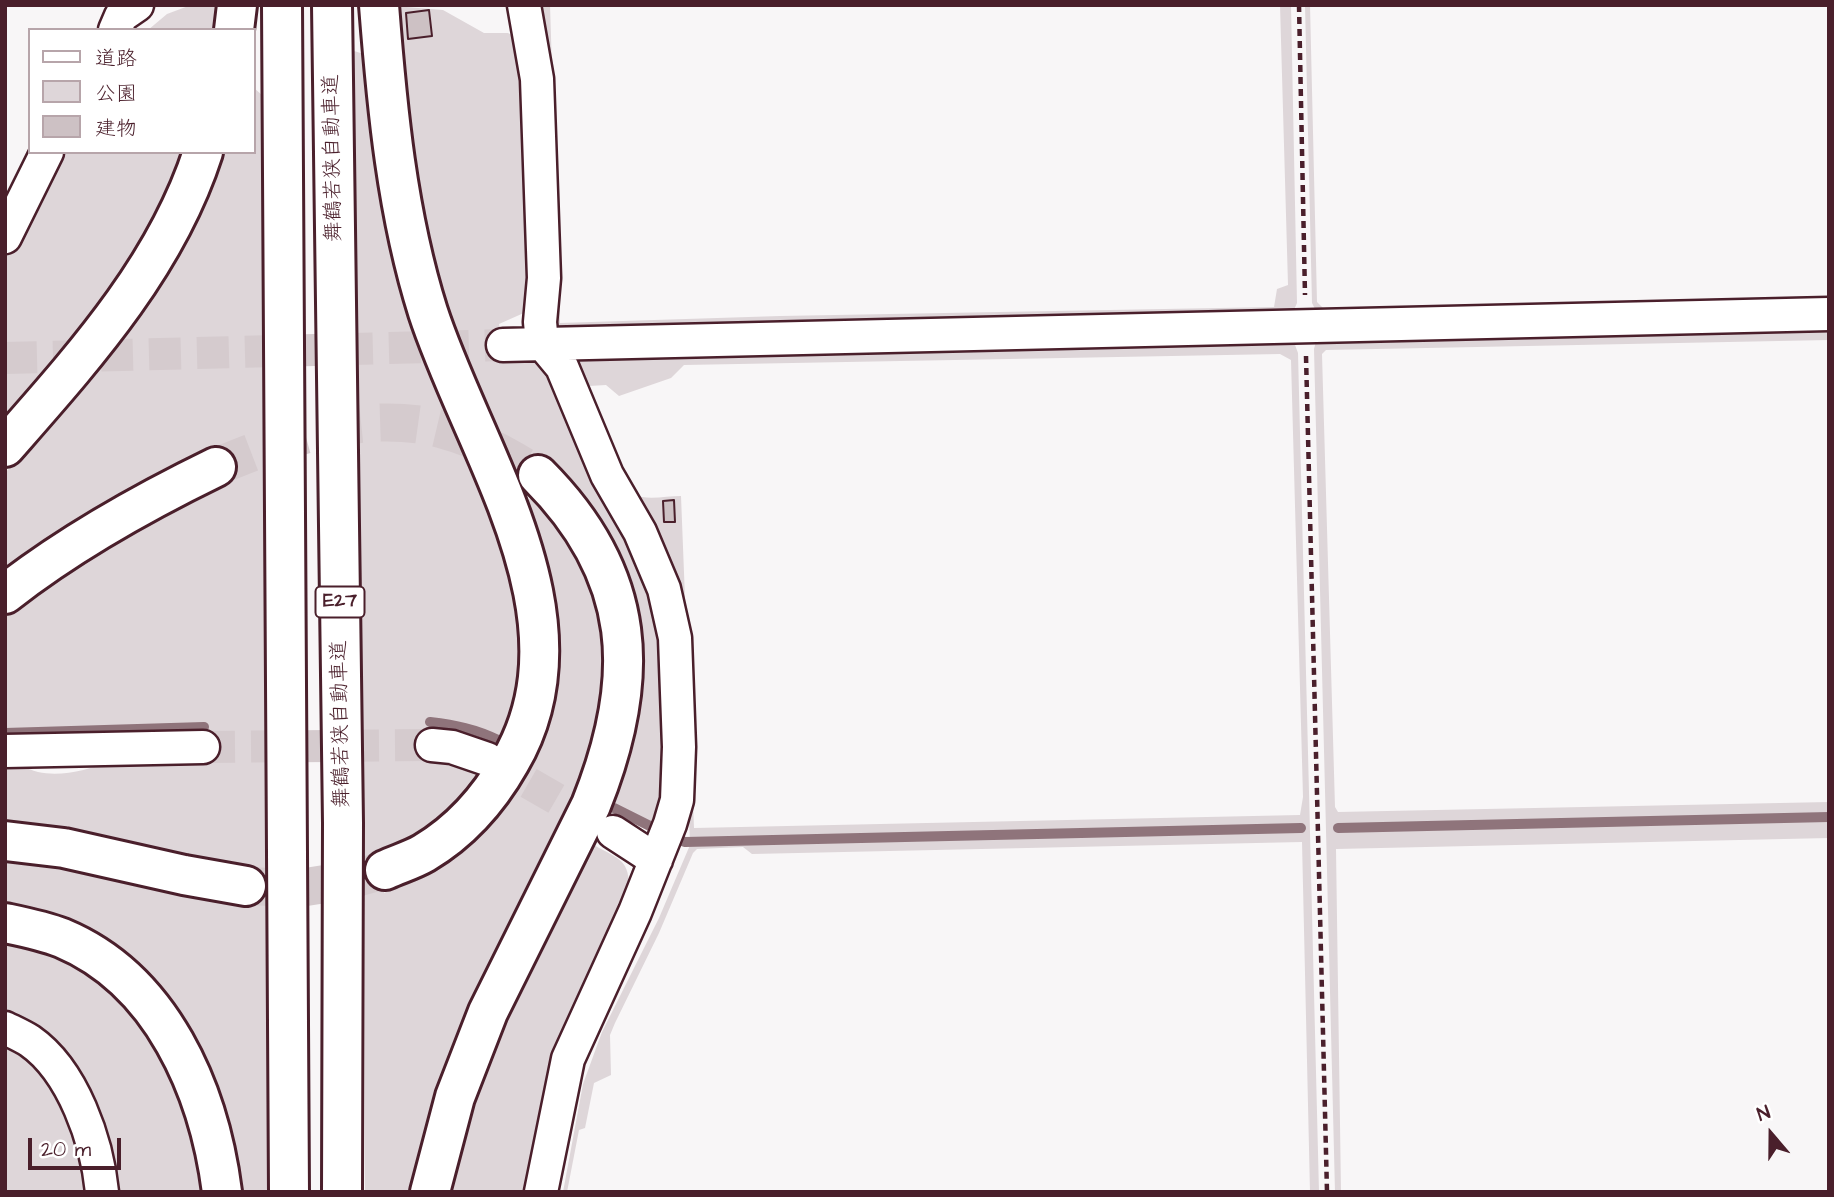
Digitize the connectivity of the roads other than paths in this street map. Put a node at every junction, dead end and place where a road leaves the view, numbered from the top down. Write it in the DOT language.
graph roads {
  1 [pos="137,5"];
  2 [pos="524,5"];
  3 [pos="379,8"];
  4 [pos="282,9"];
  5 [pos="332,9"];
  6 [pos="116,28"];
  7 [pos="46,154"];
  8 [pos="202,154"];
  9 [pos="5,237"];
  10 [pos="1829,314"];
  11 [pos="542,342"];
  12 [pos="503,345"];
  13 [pos="5,447"];
  14 [pos="216,467"];
  15 [pos="538,475"];
  16 [pos="5,594"];
  17 [pos="432,745"];
  18 [pos="203,747"];
  19 [pos="5,751"];
  20 [pos="487,759"];
  21 [pos="613,832"];
  22 [pos="5,841"];
  23 [pos="656,860"];
  24 [pos="385,870"];
  25 [pos="246,886"];
  26 [pos="5,923"];
  27 [pos="5,1028"];
  28 [pos="102,1192"];
  29 [pos="222,1192"];
  30 [pos="289,1192"];
  31 [pos="342,1192"];
  32 [pos="430,1192"];
  33 [pos="541,1192"];
  1 -- 6 [label="street"];
  2 -- 11 [label="street"];
  3 -- 24 [label="highway"];
  4 -- 30 [label="highway, E27"];
  5 -- 31 [label="highway, 舞鶴若狭自動車道 / E27"];
  7 -- 9 [label="street"];
  8 -- 13 [label="highway"];
  10 -- 11 [label="street"];
  11 -- 12 [label="street"];
  11 -- 23 [label="street"];
  14 -- 16 [label="highway"];
  15 -- 32 [label="highway"];
  17 -- 20 [label="street"];
  18 -- 19 [label="street"];
  21 -- 23 [label="street"];
  22 -- 25 [label="highway"];
  23 -- 33 [label="street"];
  26 -- 29 [label="highway"];
  27 -- 28 [label="street"];
}
